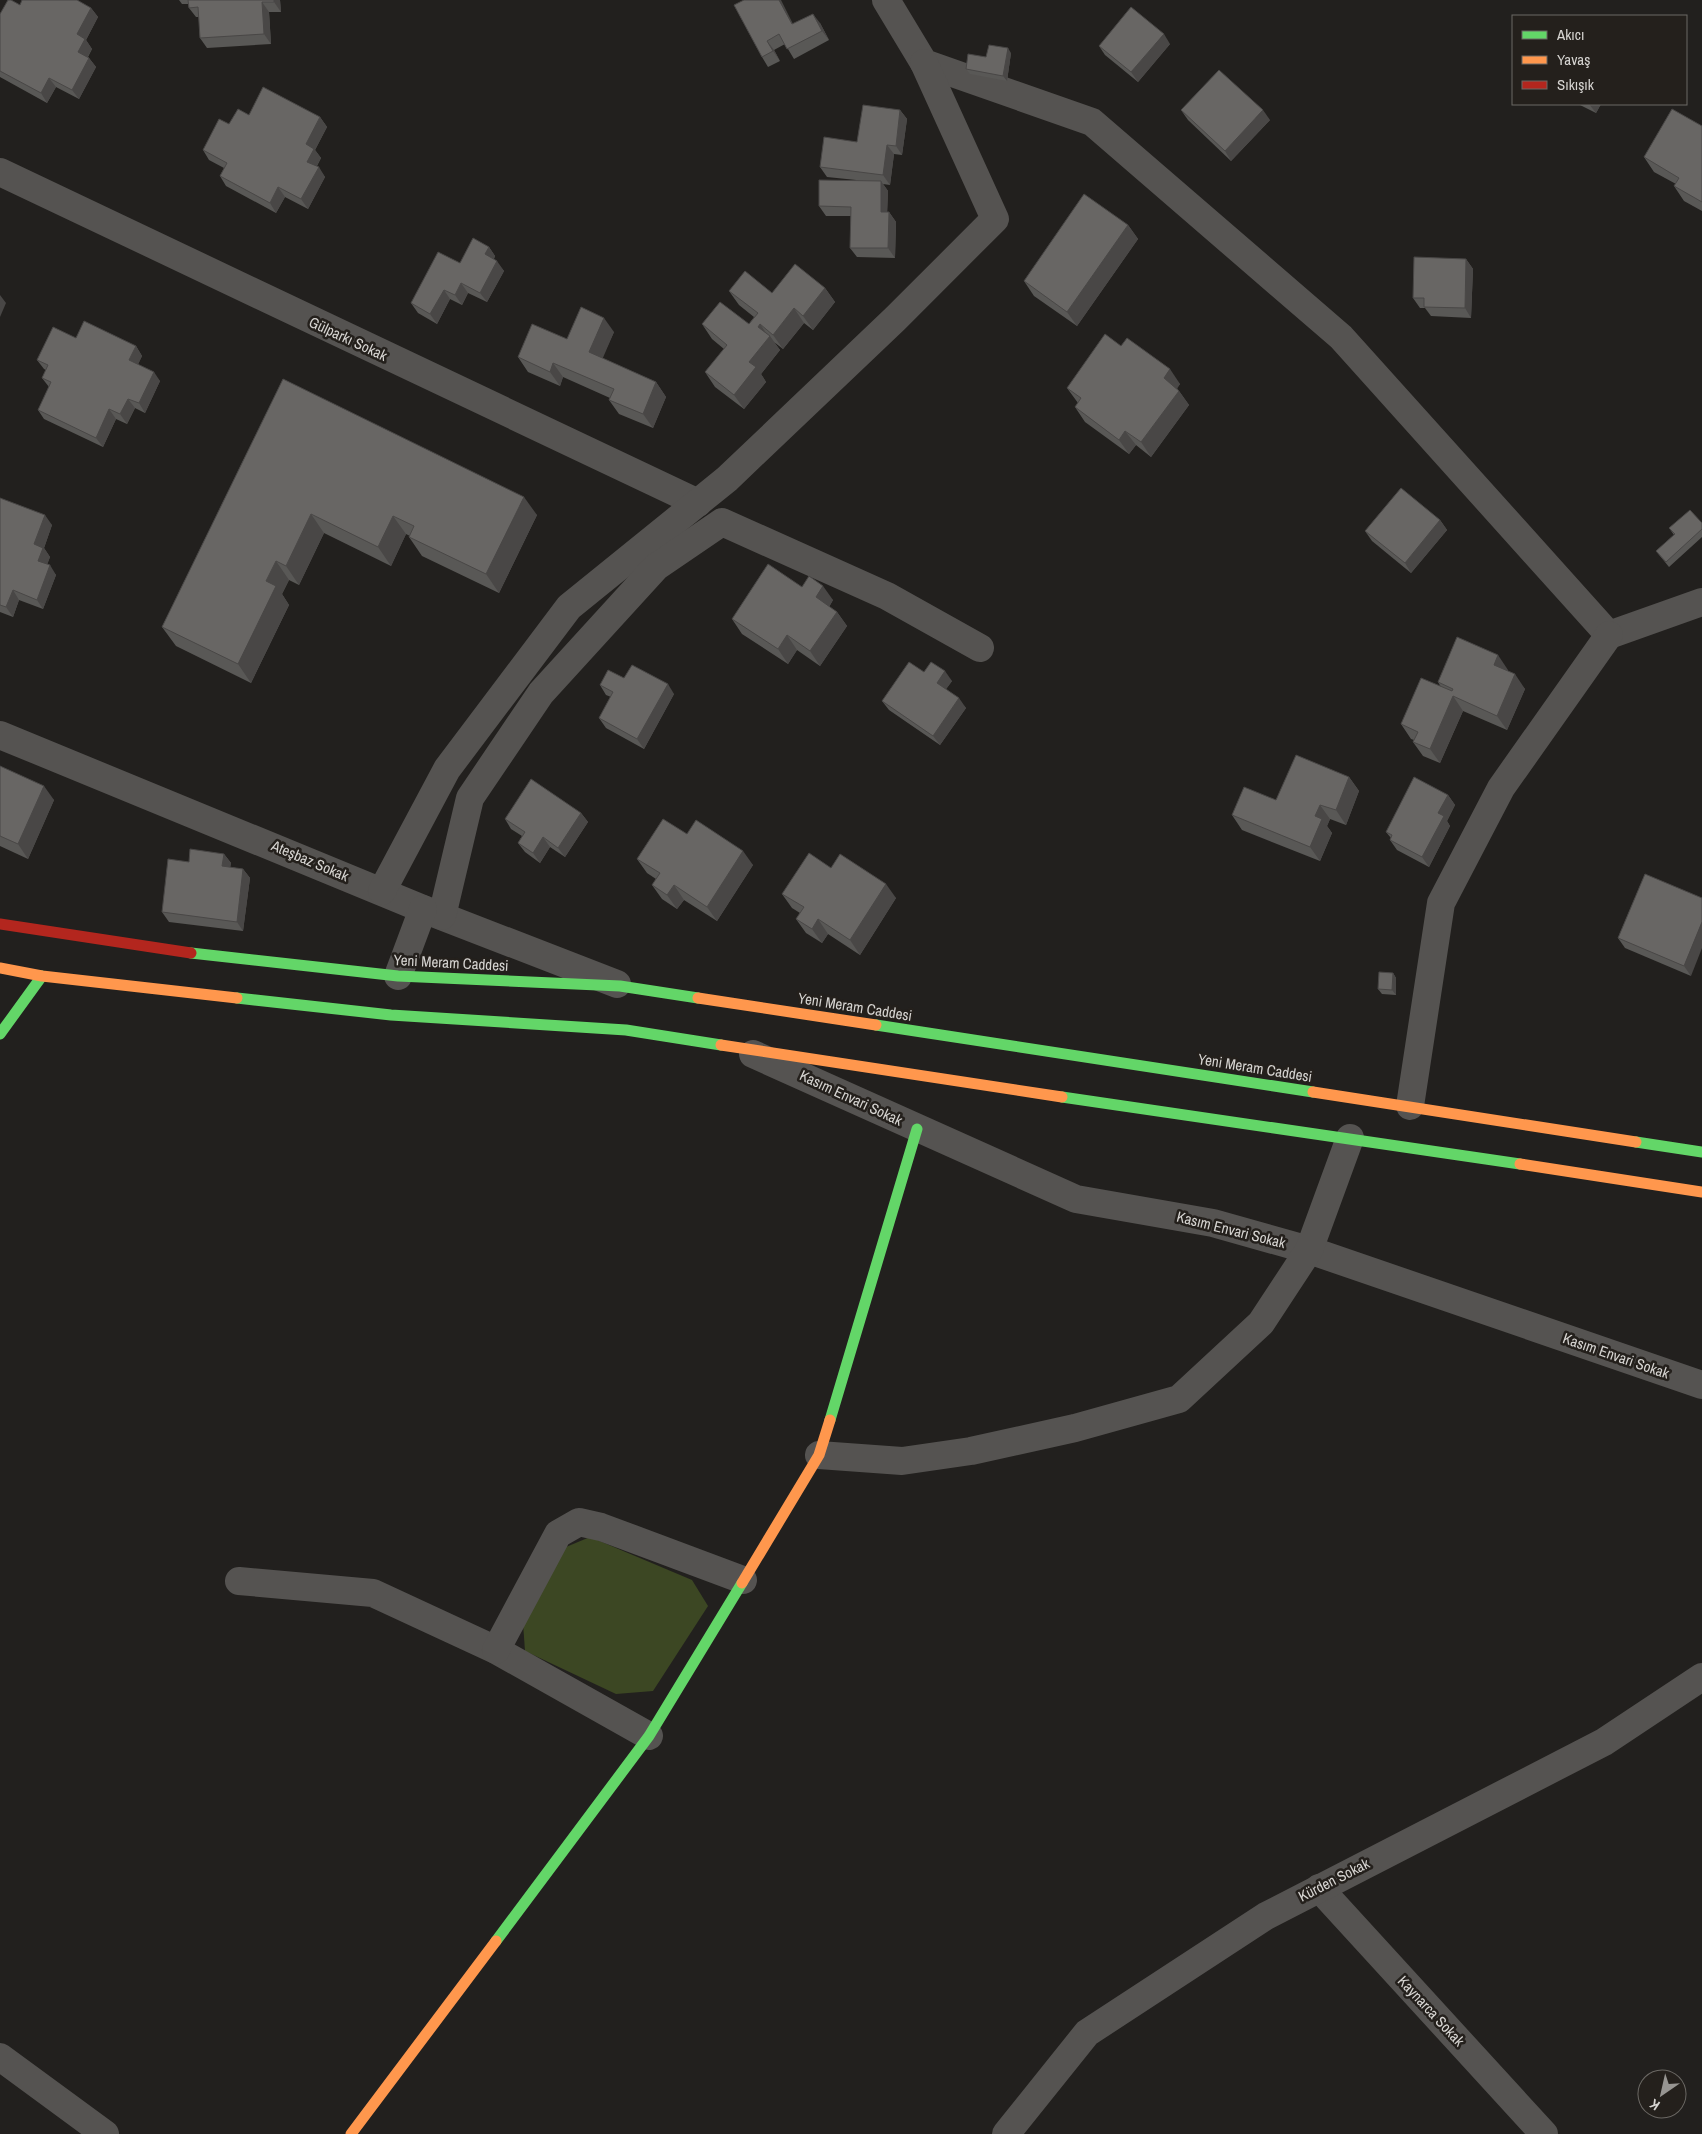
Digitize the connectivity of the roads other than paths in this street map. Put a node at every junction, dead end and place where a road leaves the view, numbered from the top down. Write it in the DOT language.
graph roads {
  1 [pos="886,0"];
  2 [pos="924,62"];
  3 [pos="0,172"];
  4 [pos="698,503"];
  5 [pos="1702,602"];
  6 [pos="1609,636"];
  7 [pos="980,648"];
  8 [pos="0,735"];
  9 [pos="382,892"];
  10 [pos="432,913"];
  11 [pos="0,924"];
  12 [pos="0,968"];
  13 [pos="42,976"];
  14 [pos="398,976"];
  15 [pos="620,986"];
  16 [pos="0,1034"];
  17 [pos="741,1048"];
  18 [pos="1410,1106"];
  19 [pos="917,1129"];
  20 [pos="1350,1138"];
  21 [pos="1702,1152"];
  22 [pos="1702,1192"];
  23 [pos="1309,1250"];
  24 [pos="1702,1385"];
  25 [pos="819,1455"];
  26 [pos="743,1580"];
  27 [pos="239,1581"];
  28 [pos="496,1650"];
  29 [pos="1702,1677"];
  30 [pos="649,1736"];
  31 [pos="1319,1888"];
  32 [pos="0,2057"];
  33 [pos="105,2134"];
  34 [pos="351,2134"];
  35 [pos="1006,2134"];
  36 [pos="1544,2134"];
  1 -- 2 [label="street"];
  2 -- 4 [label="street"];
  2 -- 6 [label="street"];
  3 -- 4 [label="street, Gülparkı Sokak"];
  4 -- 9 [label="street"];
  5 -- 6 [label="street"];
  6 -- 18 [label="street"];
  7 -- 10 [label="street"];
  8 -- 9 [label="street, Ateşbaz Sokak"];
  9 -- 10 [label="street, Ateşbaz Sokak"];
  10 -- 14 [label="street"];
  10 -- 15 [label="street, Ateşbaz Sokak"];
  11 -- 14 [label="main road, Yeni Meram Caddesi"];
  12 -- 13 [label="main road"];
  13 -- 16 [label="main road"];
  13 -- 17 [label="main road"];
  14 -- 15 [label="main road, Yeni Meram Caddesi"];
  15 -- 18 [label="main road, Yeni Meram Caddesi"];
  17 -- 19 [label="street, Kasım Envari Sokak"];
  17 -- 20 [label="main road"];
  18 -- 21 [label="main road, Yeni Meram Caddesi"];
  19 -- 23 [label="street, Kasım Envari Sokak"];
  19 -- 25 [label="main road"];
  20 -- 22 [label="main road"];
  20 -- 23 [label="street"];
  23 -- 24 [label="street, Kasım Envari Sokak"];
  23 -- 25 [label="street"];
  25 -- 26 [label="main road"];
  26 -- 28 [label="street"];
  26 -- 30 [label="main road"];
  27 -- 28 [label="street"];
  28 -- 30 [label="street"];
  29 -- 31 [label="street, Kürden Sokak"];
  30 -- 34 [label="main road"];
  31 -- 35 [label="street, Kürden Sokak"];
  31 -- 36 [label="street, Kaynarca Sokak"];
  32 -- 33 [label="street"];
}
